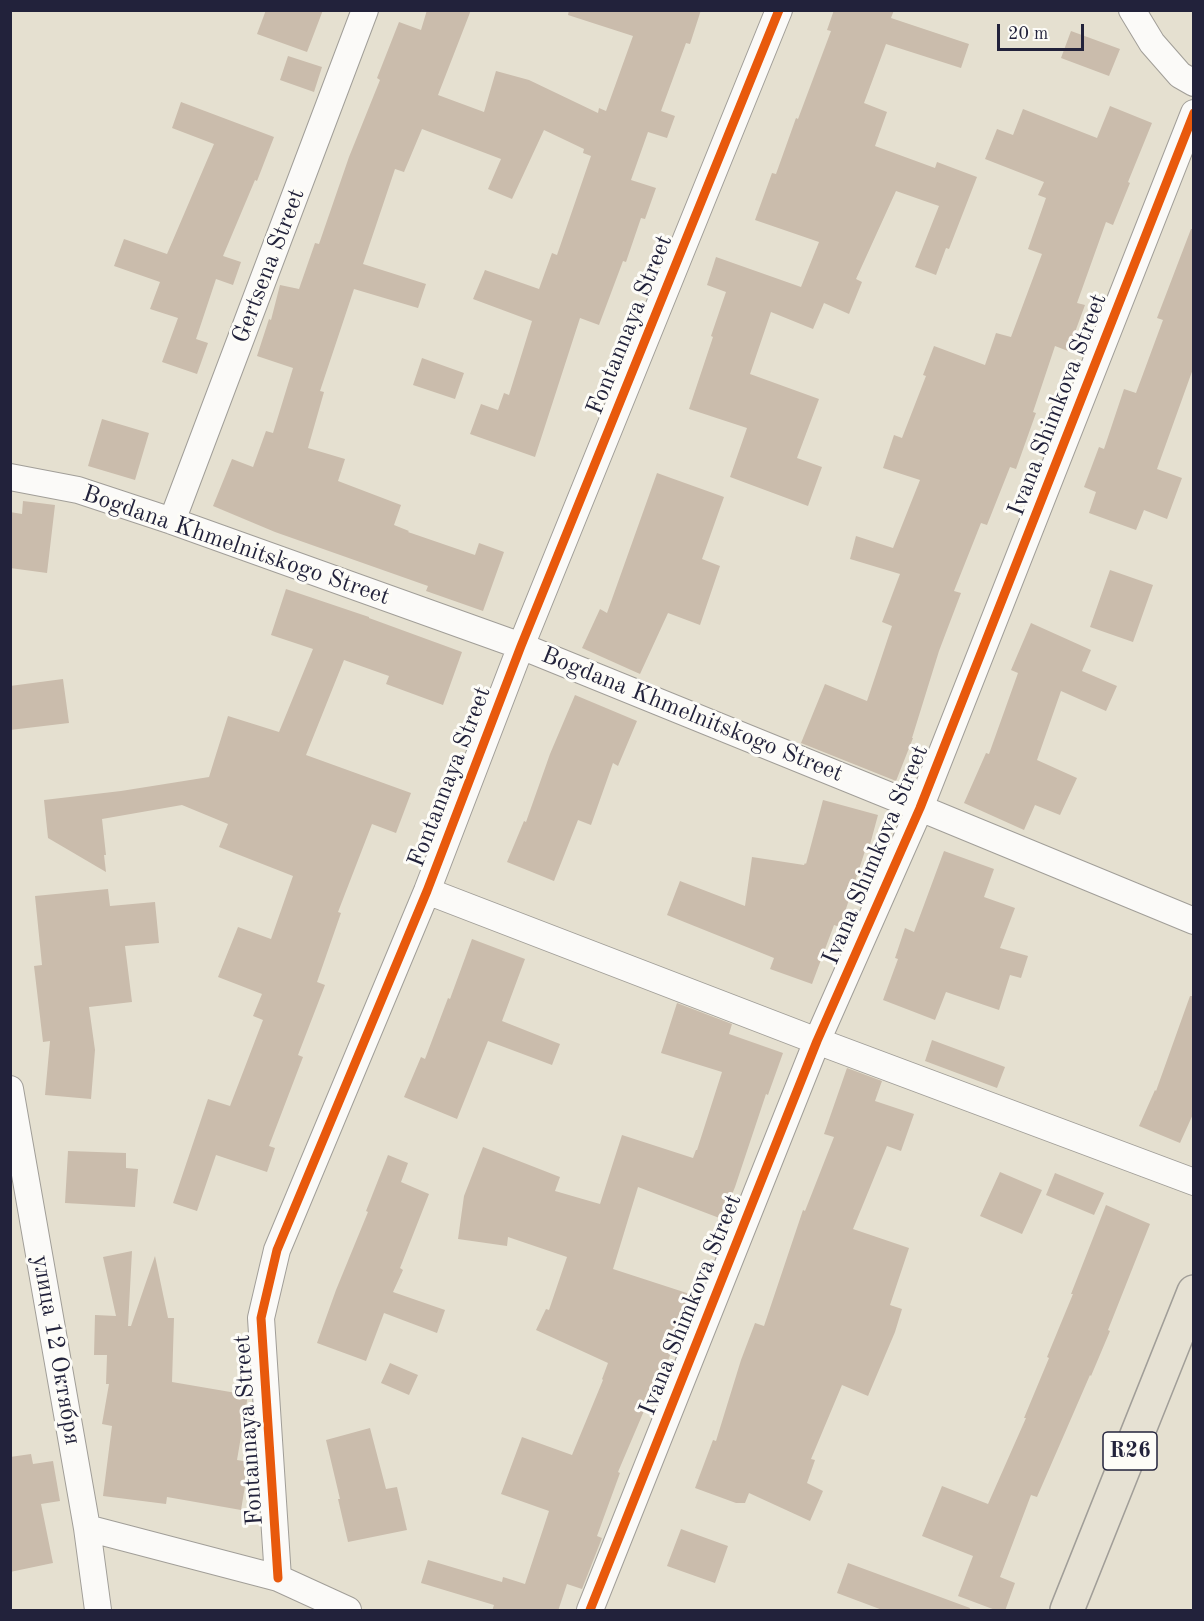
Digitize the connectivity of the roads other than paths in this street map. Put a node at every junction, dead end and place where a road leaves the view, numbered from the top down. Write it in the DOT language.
graph roads {
  1 [pos="365,10"];
  2 [pos="779,10"];
  3 [pos="1132,10"];
  4 [pos="1194,83"];
  5 [pos="1194,113"];
  6 [pos="10,477"];
  7 [pos="172,521"];
  8 [pos="521,646"];
  9 [pos="920,807"];
  10 [pos="427,891"];
  11 [pos="1194,921"];
  12 [pos="817,1041"];
  13 [pos="10,1089"];
  14 [pos="1194,1182"];
  15 [pos="1194,1292"];
  16 [pos="87,1528"];
  17 [pos="278,1578"];
  18 [pos="98,1611"];
  19 [pos="348,1611"];
  20 [pos="590,1611"];
  21 [pos="1067,1611"];
  1 -- 7 [label="street, Gertsena Street"];
  2 -- 8 [label="street, Fontannaya Street"];
  3 -- 4 [label="street"];
  5 -- 9 [label="street, Ivana Shimkova Street"];
  6 -- 7 [label="street, Bogdana Khmelnitskogo Street"];
  7 -- 8 [label="street, Bogdana Khmelnitskogo Street"];
  8 -- 9 [label="street, Bogdana Khmelnitskogo Street"];
  8 -- 10 [label="street, Fontannaya Street"];
  9 -- 11 [label="street, Bogdana Khmelnitskogo Street"];
  9 -- 12 [label="street, Ivana Shimkova Street"];
  10 -- 12 [label="street"];
  10 -- 17 [label="street, Fontannaya Street"];
  12 -- 14 [label="street"];
  12 -- 20 [label="street, Ivana Shimkova Street"];
  13 -- 16 [label="street, улица 12 Октября"];
  15 -- 21 [label="main road, R26"];
  16 -- 17 [label="street"];
  16 -- 18 [label="street, улица 12 Октября"];
  17 -- 19 [label="street"];
}
